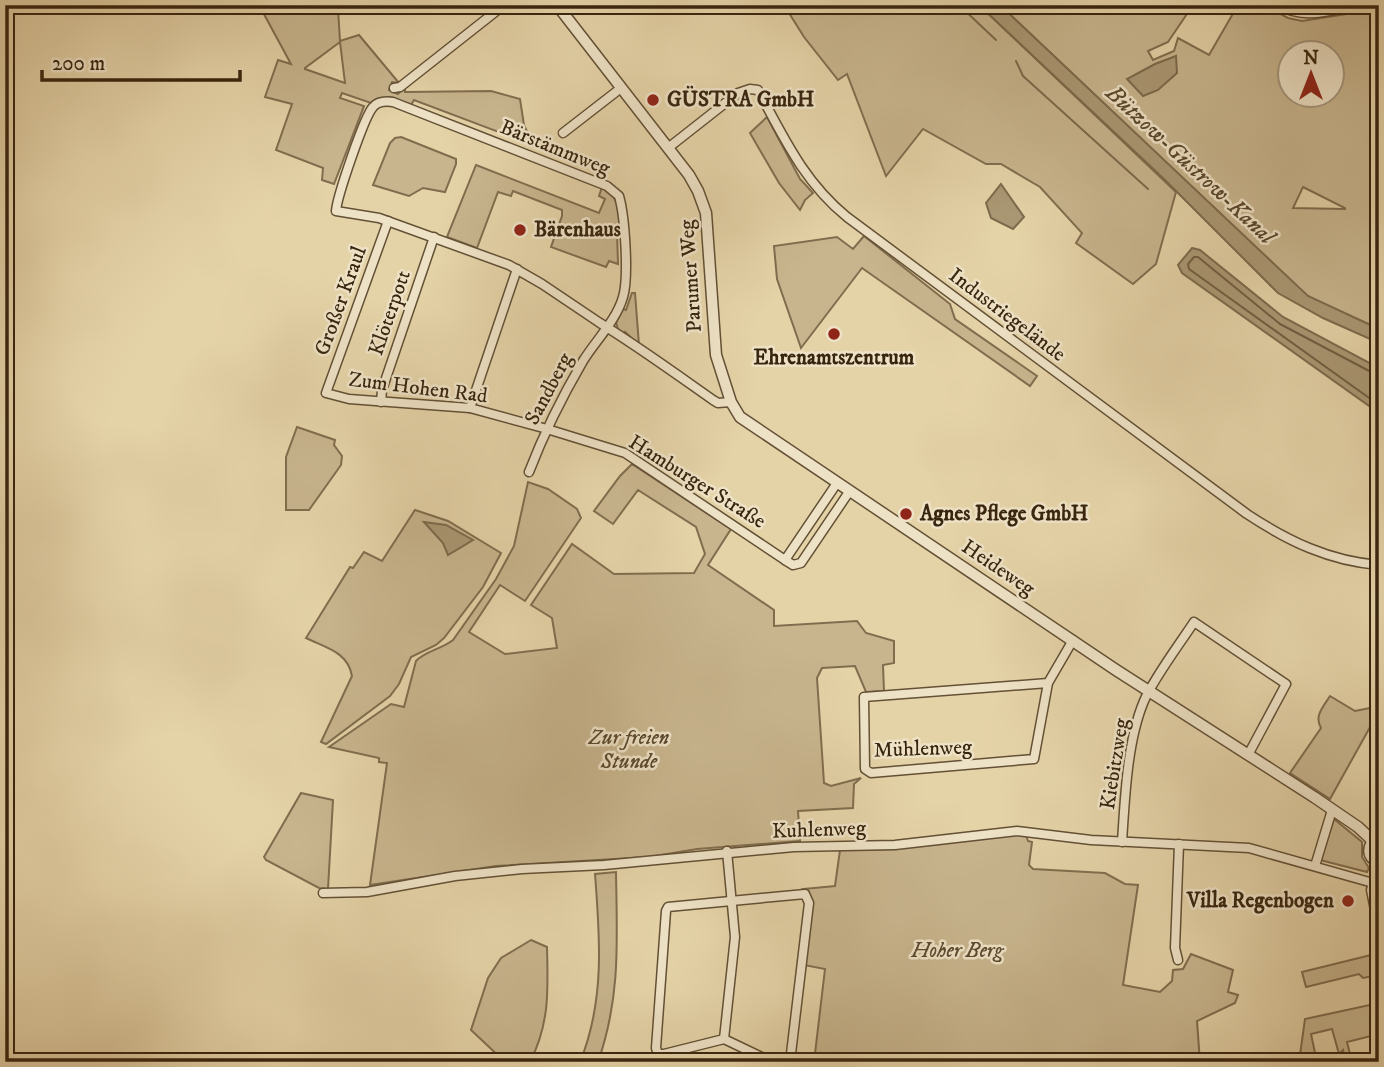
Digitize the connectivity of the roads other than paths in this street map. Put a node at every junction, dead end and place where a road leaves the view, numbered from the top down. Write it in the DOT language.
graph roads {
  1 [pos="504,5"];
  2 [pos="557,5"];
  3 [pos="1278,5"];
  4 [pos="1358,5"];
  5 [pos="394,88"];
  6 [pos="621,88"];
  7 [pos="563,133"];
  8 [pos="668,148"];
  9 [pos="388,221"];
  10 [pos="434,237"];
  11 [pos="517,270"];
  12 [pos="606,327"];
  13 [pos="326,393"];
  14 [pos="381,402"];
  15 [pos="731,402"];
  16 [pos="470,408"];
  17 [pos="547,429"];
  18 [pos="529,472"];
  19 [pos="837,483"];
  20 [pos="849,492"];
  21 [pos="785,560"];
  22 [pos="1379,565"];
  23 [pos="1073,640"];
  24 [pos="1048,683"];
  25 [pos="1150,691"];
  26 [pos="1248,755"];
  27 [pos="1332,810"];
  28 [pos="1376,840"];
  29 [pos="1122,842"];
  30 [pos="1179,844"];
  31 [pos="727,852"];
  32 [pos="1379,862"];
  33 [pos="1315,866"];
  34 [pos="1373,883"];
  35 [pos="323,893"];
  36 [pos="732,900"];
  37 [pos="1379,930"];
  38 [pos="1178,960"];
  39 [pos="724,1039"];
  40 [pos="772,1062"];
  41 [pos="790,1062"];
  1 -- 5 [label="street"];
  2 -- 6 [label="street, Parumer Weg"];
  3 -- 4 [label="street"];
  6 -- 7 [label="street"];
  6 -- 8 [label="street, Parumer Weg"];
  8 -- 15 [label="street, Parumer Weg"];
  8 -- 22 [label="street, Industriegelände"];
  9 -- 10 [label="street, Bärstämmweg"];
  9 -- 12 [label="street, Bärstämmweg"];
  9 -- 13 [label="street, Großer Kraul"];
  10 -- 11 [label="street, Bärstämmweg"];
  10 -- 14 [label="street, Klöterpott"];
  11 -- 12 [label="street, Bärstämmweg"];
  11 -- 16 [label="street"];
  12 -- 15 [label="street, Heideweg"];
  12 -- 17 [label="street, Sandberg"];
  13 -- 14 [label="street, Zum Hohen Rad"];
  14 -- 16 [label="street, Zum Hohen Rad"];
  15 -- 19 [label="street, Heideweg"];
  16 -- 17 [label="street, Zum Hohen Rad"];
  17 -- 18 [label="street, Sandberg"];
  17 -- 21 [label="street, Hamburger Straße"];
  19 -- 20 [label="street, Heideweg"];
  19 -- 21 [label="street"];
  20 -- 21 [label="street"];
  20 -- 23 [label="street, Heideweg"];
  23 -- 24 [label="street, Mühlenweg"];
  23 -- 25 [label="street, Heideweg"];
  24 -- 24 [label="street, Mühlenweg"];
  25 -- 26 [label="street, Heideweg"];
  25 -- 26 [label="street, Kiebitzweg"];
  25 -- 29 [label="street, Kiebitzweg"];
  26 -- 27 [label="street, Heideweg"];
  27 -- 28 [label="street, Heideweg"];
  27 -- 33 [label="street"];
  28 -- 32 [label="street"];
  29 -- 30 [label="street, Kuhlenweg"];
  29 -- 31 [label="street, Kuhlenweg"];
  30 -- 33 [label="street, Kuhlenweg"];
  30 -- 38 [label="street"];
  31 -- 35 [label="street, Kuhlenweg"];
  31 -- 36 [label="street"];
  32 -- 34 [label="street"];
  33 -- 34 [label="street, Kuhlenweg"];
  34 -- 37 [label="street"];
  36 -- 39 [label="street"];
  36 -- 39 [label="street"];
  36 -- 41 [label="street"];
  39 -- 40 [label="street"];
}
